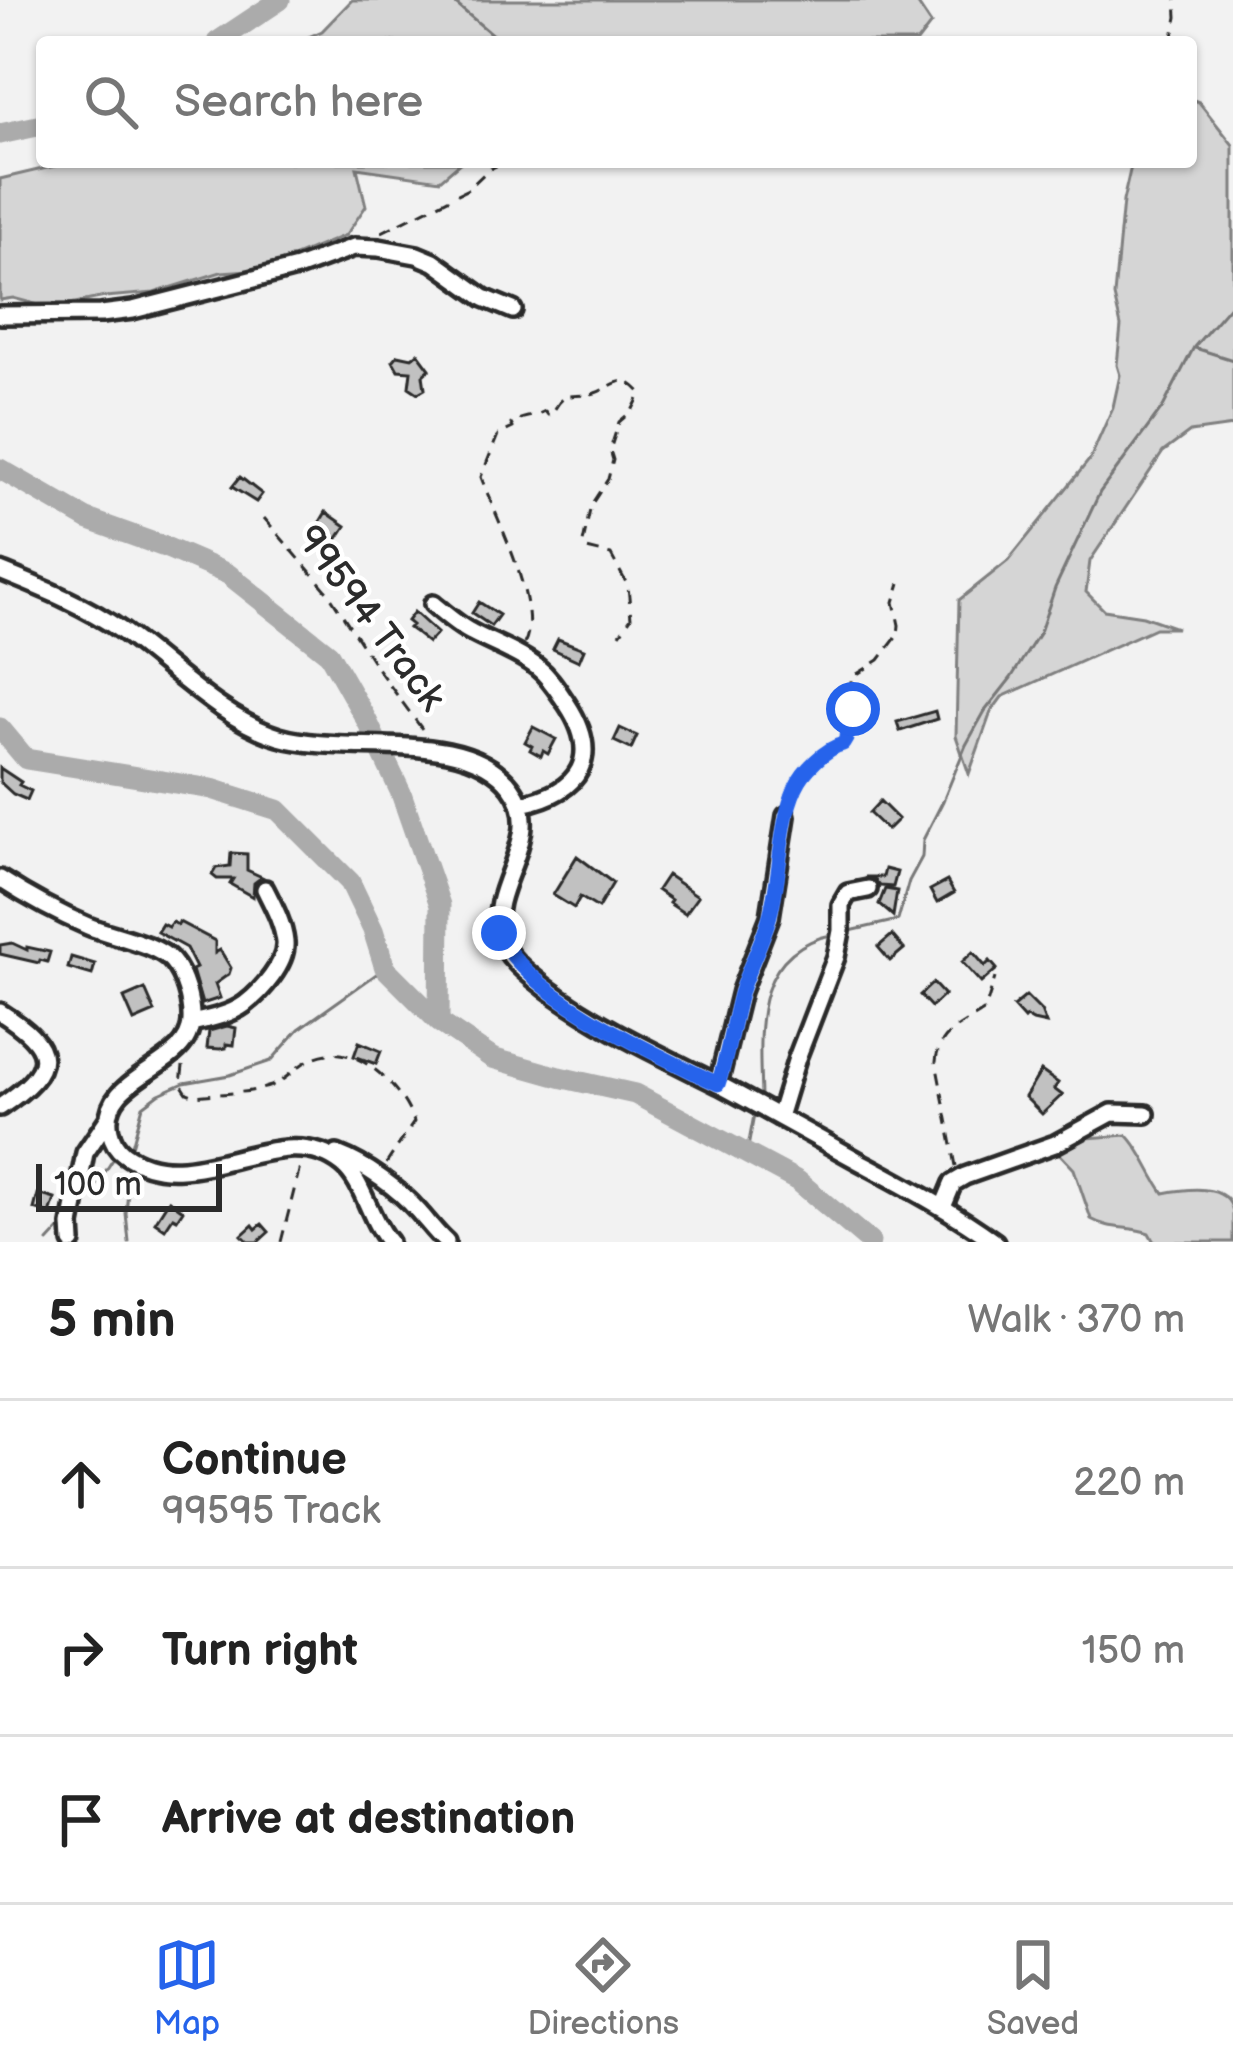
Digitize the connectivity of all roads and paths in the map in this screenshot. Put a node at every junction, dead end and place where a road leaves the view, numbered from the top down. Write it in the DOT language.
graph roads {
  1 [pos="1176,0"];
  2 [pos="1173,36"];
  3 [pos="492,168"];
  4 [pos="401,222"];
  5 [pos="513,310"];
  6 [pos="0,315"];
  7 [pos="264,518"];
  8 [pos="0,572"];
  9 [pos="900,583"];
  10 [pos="434,604"];
  11 [pos="620,634"];
  12 [pos="515,654"];
  13 [pos="437,748"];
  14 [pos="521,804"];
  15 [pos="786,816"];
  16 [pos="0,879"];
  17 [pos="265,889"];
  18 [pos="868,889"];
  19 [pos="994,978"];
  20 [pos="0,1012"];
  21 [pos="191,1023"];
  22 [pos="185,1040"];
  23 [pos="718,1084"];
  24 [pos="0,1107"];
  25 [pos="1146,1114"];
  26 [pos="778,1117"];
  27 [pos="108,1119"];
  28 [pos="300,1149"];
  29 [pos="321,1150"];
  30 [pos="957,1180"];
  31 [pos="397,1192"];
  32 [pos="943,1207"];
  33 [pos="72,1242"];
  34 [pos="281,1242"];
  35 [pos="389,1242"];
  36 [pos="446,1242"];
  37 [pos="995,1242"];
  1 -- 2 [label="path"];
  3 -- 4 [label="path"];
  5 -- 6 [label="street"];
  7 -- 13 [label="path, 99594 Track"];
  8 -- 13 [label="street"];
  9 -- 15 [label="path"];
  10 -- 12 [label="street"];
  11 -- 12 [label="path"];
  12 -- 14 [label="street"];
  13 -- 14 [label="street"];
  14 -- 23 [label="street"];
  15 -- 23 [label="street"];
  16 -- 21 [label="street"];
  17 -- 21 [label="street"];
  18 -- 26 [label="street"];
  19 -- 30 [label="path"];
  20 -- 24 [label="street"];
  21 -- 22 [label="street"];
  22 -- 27 [label="street"];
  22 -- 31 [label="path"];
  23 -- 26 [label="street"];
  25 -- 30 [label="street"];
  26 -- 32 [label="street"];
  27 -- 28 [label="street"];
  27 -- 33 [label="street"];
  28 -- 29 [label="street"];
  28 -- 34 [label="path"];
  29 -- 31 [label="street"];
  29 -- 35 [label="street"];
  30 -- 32 [label="street"];
  31 -- 36 [label="street"];
  32 -- 37 [label="street"];
}
